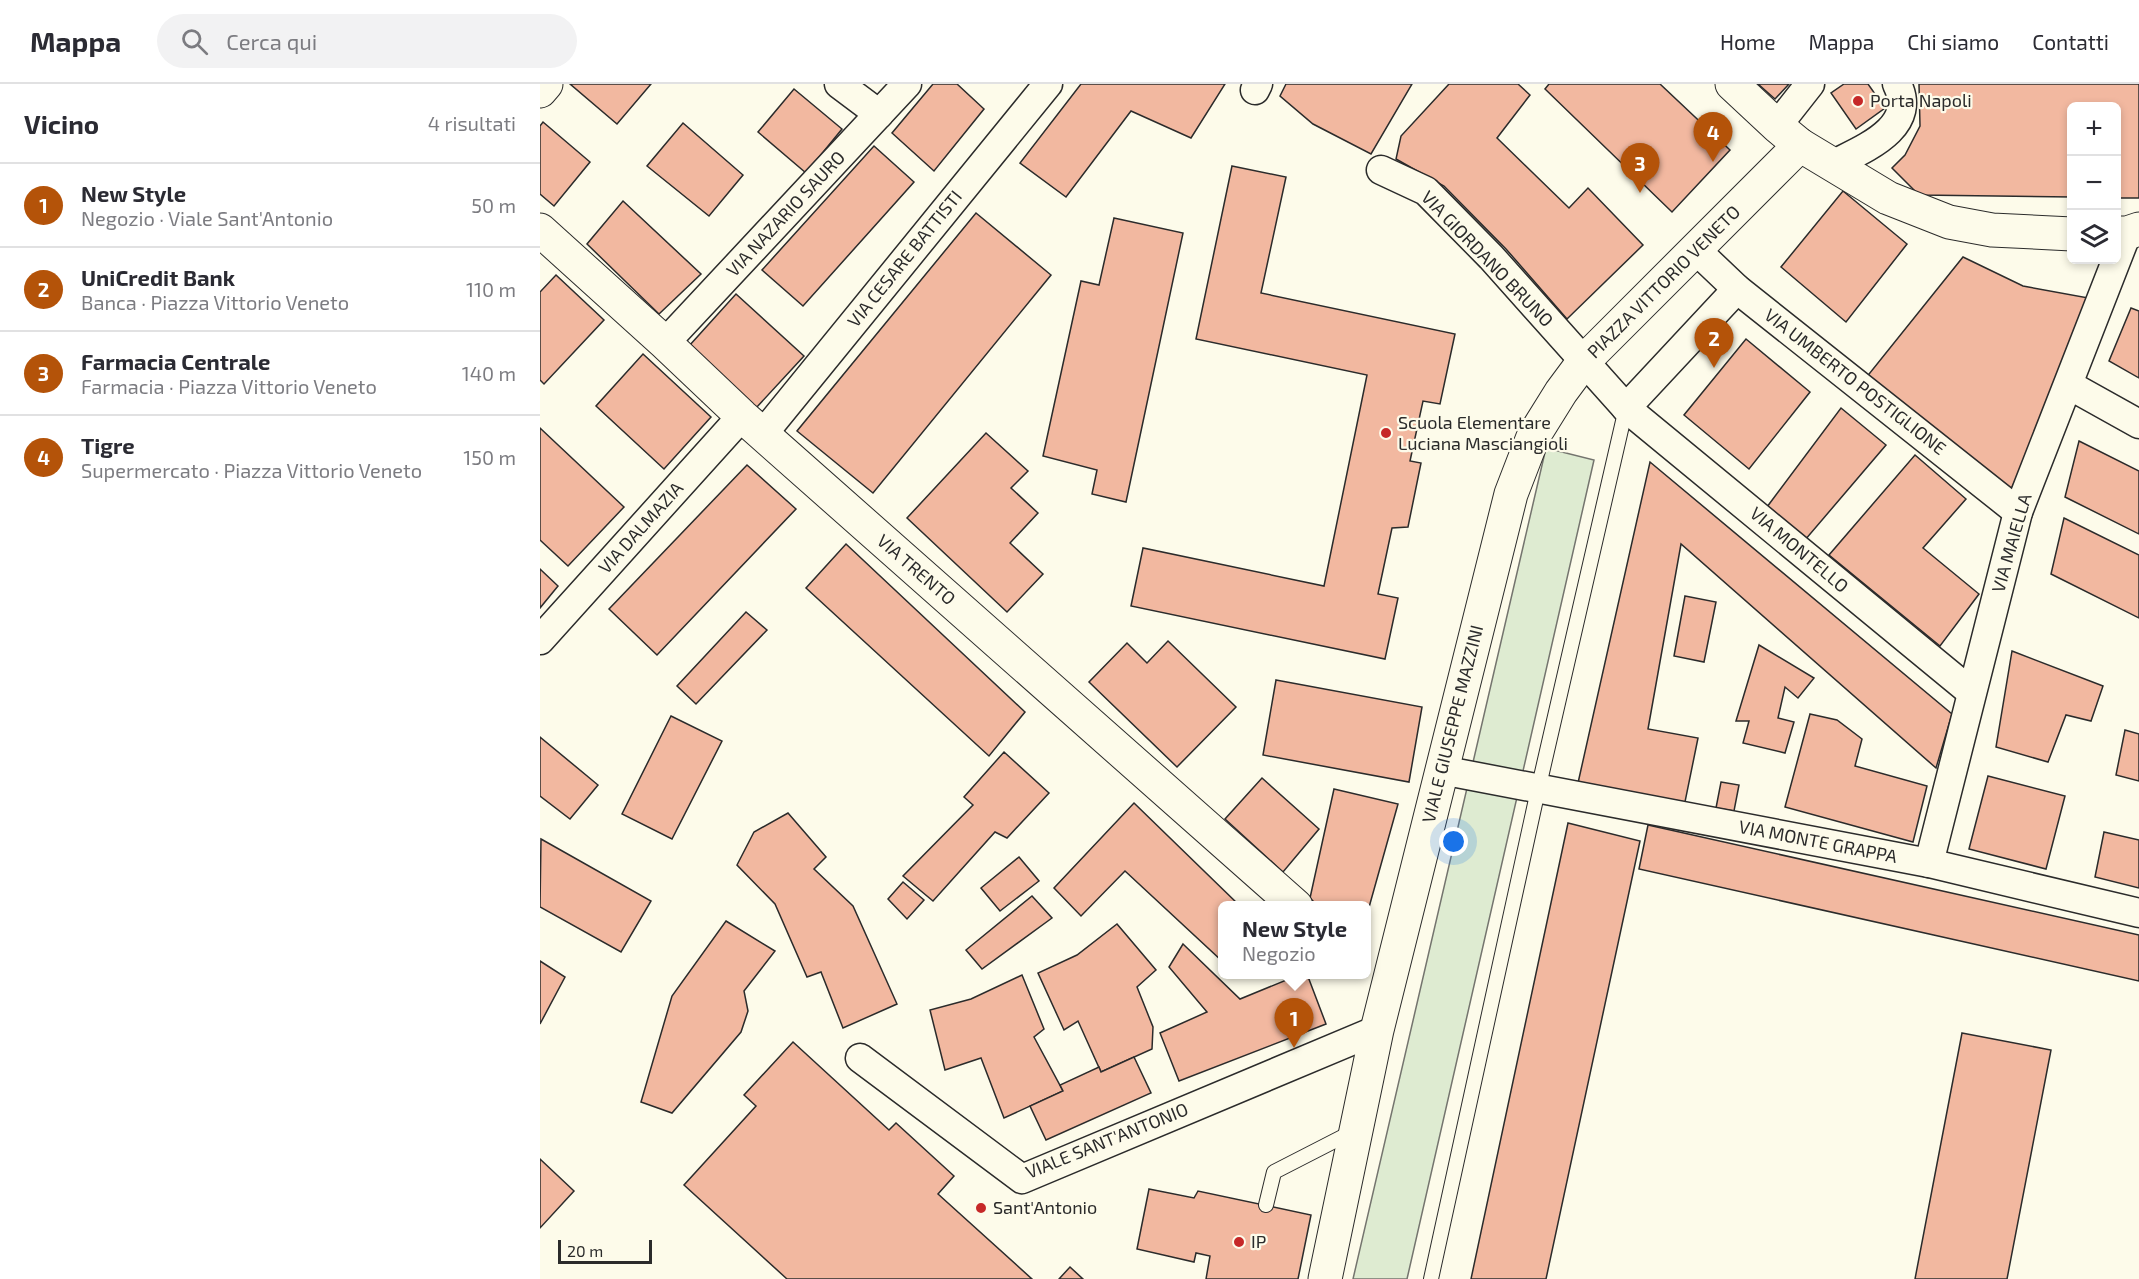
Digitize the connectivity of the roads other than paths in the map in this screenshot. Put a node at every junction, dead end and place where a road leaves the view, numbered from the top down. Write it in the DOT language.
graph roads {
  1 [pos="546,84"];
  2 [pos="839,84"];
  3 [pos="907,84"];
  4 [pos="1048,84"];
  5 [pos="1732,84"];
  6 [pos="1810,84"];
  7 [pos="1897,84"];
  8 [pos="540,91"];
  9 [pos="879,114"];
  10 [pos="1789,136"];
  11 [pos="1832,165"];
  12 [pos="1381,170"];
  13 [pos="540,230"];
  14 [pos="2127,232"];
  15 [pos="2067,234"];
  16 [pos="1695,249"];
  17 [pos="1737,289"];
  18 [pos="665,344"];
  19 [pos="1584,361"];
  20 [pos="2069,385"];
  21 [pos="1626,408"];
  22 [pos="2139,424"];
  23 [pos="752,425"];
  24 [pos="2018,512"];
  25 [pos="540,640"];
  26 [pos="1971,692"];
  27 [pos="1441,770"];
  28 [pos="1539,790"];
  29 [pos="1929,863"];
  30 [pos="1290,901"];
  31 [pos="2139,913"];
  32 [pos="1377,977"];
  33 [pos="1377,1030"];
  34 [pos="860,1058"];
  35 [pos="1356,1130"];
  36 [pos="1266,1205"];
  37 [pos="1325,1279"];
  38 [pos="1431,1279"];
  1 -- 8 [label="main road"];
  2 -- 9 [label="street"];
  3 -- 9 [label="street, VIA NAZARIO SAURO"];
  4 -- 23 [label="street, VIA CESARE BATTISTI"];
  5 -- 10 [label="main road"];
  6 -- 10 [label="street"];
  7 -- 11 [label="street"];
  9 -- 18 [label="street, VIA NAZARIO SAURO"];
  10 -- 11 [label="main road"];
  10 -- 16 [label="main road, PIAZZA VITTORIO VENETO"];
  11 -- 15 [label="main road"];
  12 -- 19 [label="street, VIA GIORDANO BRUNO"];
  13 -- 18 [label="main road, VIA TRENTO"];
  14 -- 20 [label="street, VIA MAIELLA"];
  16 -- 17 [label="street, VIA UMBERTO POSTIGLIONE"];
  16 -- 19 [label="main road, PIAZZA VITTORIO VENETO"];
  17 -- 21 [label="street"];
  17 -- 24 [label="street, VIA UMBERTO POSTIGLIONE"];
  18 -- 23 [label="main road, VIA TRENTO"];
  19 -- 21 [label="street, PIAZZA VITTORIO VENETO"];
  19 -- 27 [label="main road, VIALE GIUSEPPE MAZZINI"];
  20 -- 22 [label="street"];
  20 -- 24 [label="street, VIA MAIELLA"];
  21 -- 26 [label="street, VIA MONTELLO"];
  21 -- 28 [label="lane"];
  23 -- 25 [label="street, VIA DALMAZIA"];
  23 -- 30 [label="main road, VIA TRENTO"];
  24 -- 26 [label="street, VIA MAIELLA"];
  26 -- 29 [label="street, VIA MAIELLA"];
  27 -- 28 [label="street, VIA MONTE GRAPPA"];
  27 -- 32 [label="main road, VIALE GIUSEPPE MAZZINI"];
  28 -- 29 [label="street, VIA MONTE GRAPPA"];
  28 -- 38 [label="lane"];
  29 -- 31 [label="street, VIA MONTE GRAPPA"];
  32 -- 33 [label="main road, VIALE GIUSEPPE MAZZINI"];
  33 -- 34 [label="street, VIALE SANT'ANTONIO"];
  33 -- 35 [label="main road, VIALE GIUSEPPE MAZZINI"];
  35 -- 36 [label="lane"];
  35 -- 37 [label="main road, VIALE GIUSEPPE MAZZINI"];
}
